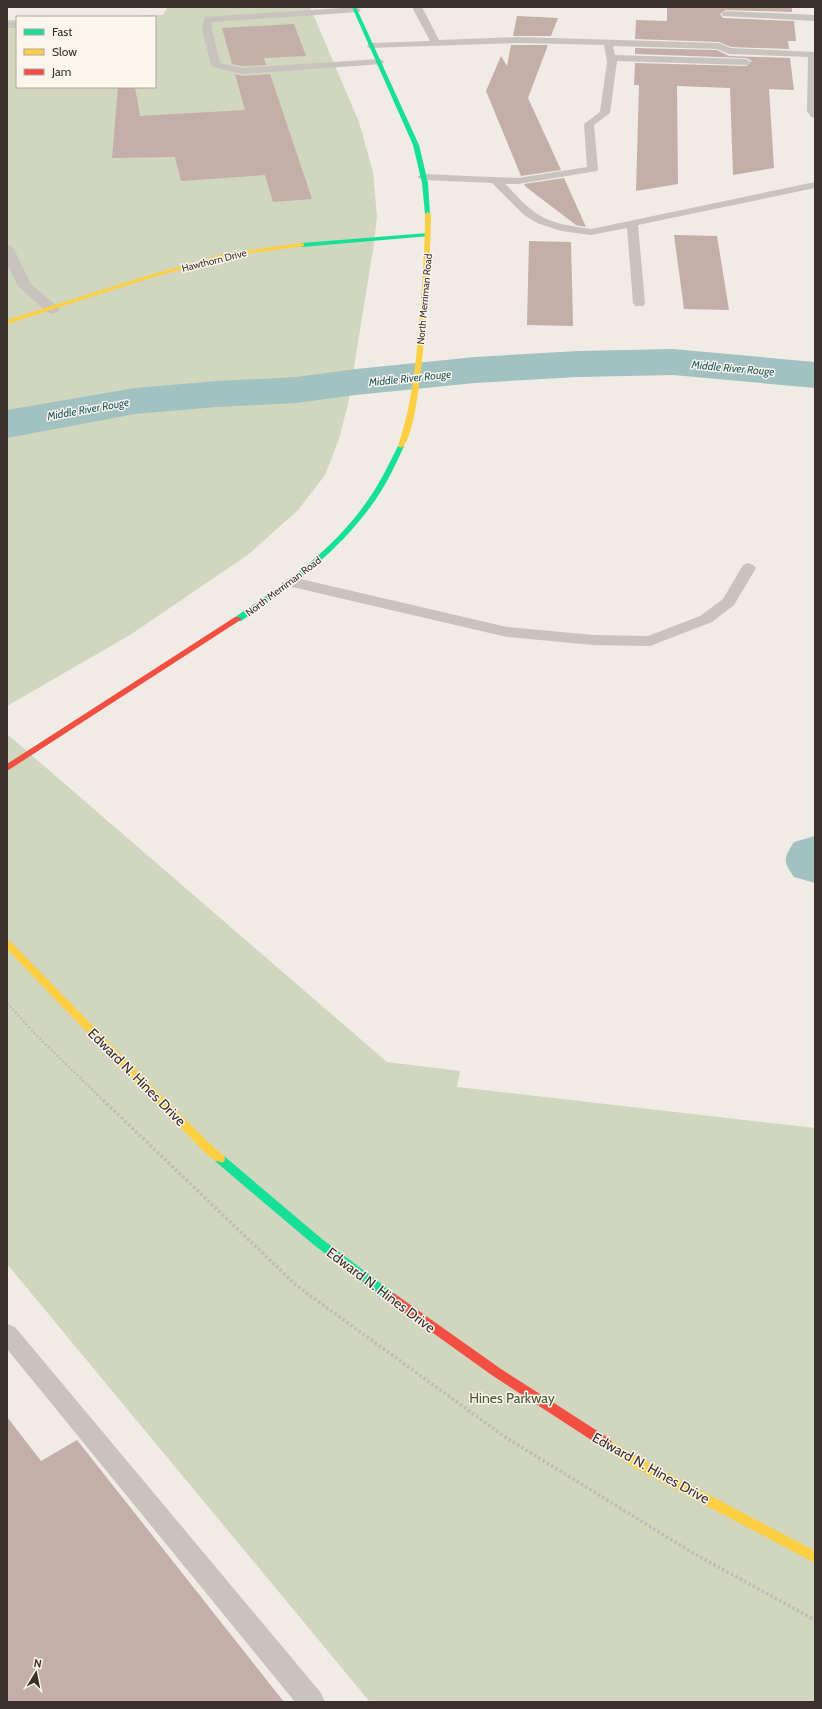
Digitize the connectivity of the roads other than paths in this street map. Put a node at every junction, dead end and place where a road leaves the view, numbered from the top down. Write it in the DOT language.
graph roads {
  1 [pos="236,7"];
  2 [pos="417,7"];
  3 [pos="355,9"];
  4 [pos="726,14"];
  5 [pos="239,17"];
  6 [pos="815,18"];
  7 [pos="436,43"];
  8 [pos="608,43"];
  9 [pos="372,46"];
  10 [pos="611,58"];
  11 [pos="811,59"];
  12 [pos="379,62"];
  13 [pos="758,63"];
  14 [pos="815,115"];
  15 [pos="423,177"];
  16 [pos="495,180"];
  17 [pos="815,185"];
  18 [pos="632,223"];
  19 [pos="428,235"];
  20 [pos="7,249"];
  21 [pos="639,303"];
  22 [pos="52,309"];
  23 [pos="7,322"];
  24 [pos="748,568"];
  25 [pos="292,582"];
  26 [pos="7,768"];
  27 [pos="7,943"];
  28 [pos="7,1333"];
  29 [pos="815,1557"];
  30 [pos="312,1702"];
  1 -- 5 [label="lane"];
  2 -- 7 [label="lane"];
  3 -- 5 [label="lane"];
  3 -- 9 [label="main road, North Merriman Road"];
  4 -- 6 [label="lane"];
  5 -- 12 [label="lane"];
  7 -- 8 [label="lane"];
  7 -- 9 [label="lane"];
  8 -- 10 [label="lane"];
  8 -- 11 [label="lane"];
  9 -- 12 [label="main road, North Merriman Road"];
  10 -- 13 [label="lane"];
  10 -- 16 [label="lane"];
  11 -- 14 [label="lane"];
  12 -- 15 [label="main road, North Merriman Road"];
  15 -- 16 [label="lane"];
  15 -- 19 [label="main road, North Merriman Road"];
  16 -- 18 [label="lane"];
  17 -- 18 [label="lane"];
  18 -- 21 [label="lane"];
  19 -- 22 [label="main road, Hawthorn Drive"];
  19 -- 25 [label="main road, North Merriman Road"];
  20 -- 22 [label="street"];
  22 -- 23 [label="main road, Hawthorn Drive"];
  24 -- 25 [label="lane"];
  25 -- 26 [label="main road, North Merriman Road"];
  27 -- 29 [label="main road, Edward N. Hines Drive"];
  28 -- 30 [label="lane"];
}
